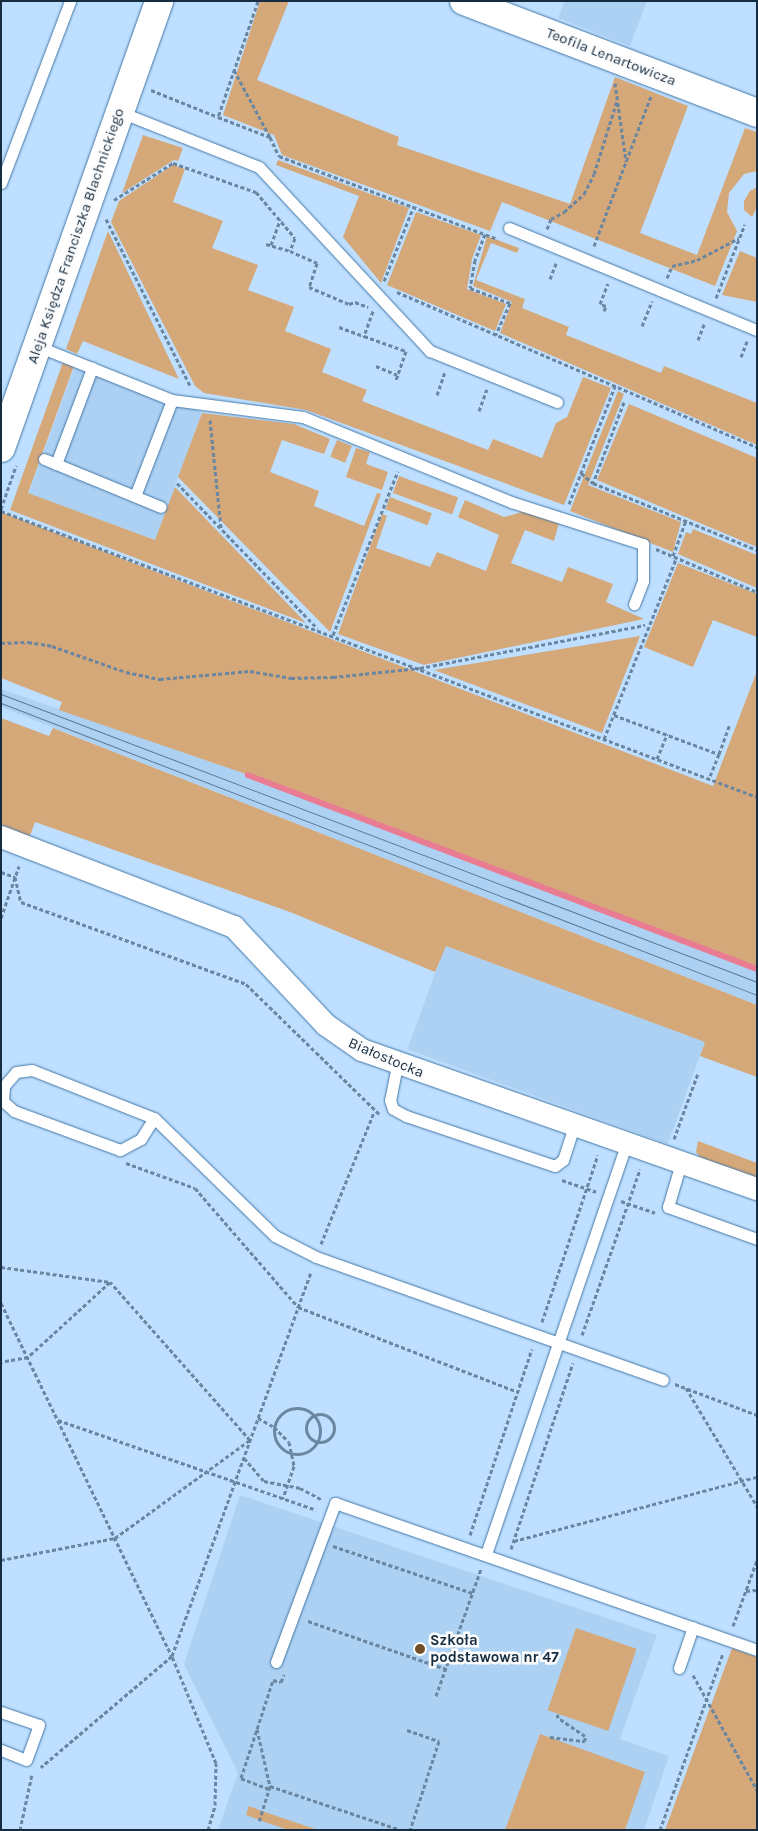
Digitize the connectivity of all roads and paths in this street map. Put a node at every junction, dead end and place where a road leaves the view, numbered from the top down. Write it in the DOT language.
graph roads {
  1 [pos="70,1"];
  2 [pos="166,1"];
  3 [pos="258,1"];
  4 [pos="474,3"];
  5 [pos="155,13"];
  6 [pos="234,70"];
  7 [pos="617,74"];
  8 [pos="654,88"];
  9 [pos="150,90"];
  10 [pos="618,101"];
  11 [pos="120,112"];
  12 [pos="757,113"];
  13 [pos="218,117"];
  14 [pos="270,137"];
  15 [pos="626,162"];
  16 [pos="1,183"];
  17 [pos="109,203"];
  18 [pos="414,206"];
  19 [pos="105,216"];
  20 [pos="280,220"];
  21 [pos="745,224"];
  22 [pos="509,228"];
  23 [pos="485,234"];
  24 [pos="739,238"];
  25 [pos="504,241"];
  26 [pos="542,242"];
  27 [pos="266,244"];
  28 [pos="271,245"];
  29 [pos="290,252"];
  30 [pos="548,258"];
  31 [pos="588,261"];
  32 [pos="556,262"];
  33 [pos="584,273"];
  34 [pos="550,279"];
  35 [pos="608,282"];
  36 [pos="303,284"];
  37 [pos="382,286"];
  38 [pos="617,286"];
  39 [pos="309,287"];
  40 [pos="391,290"];
  41 [pos="662,291"];
  42 [pos="644,297"];
  43 [pos="653,300"];
  44 [pos="662,304"];
  45 [pos="604,311"];
  46 [pos="708,316"];
  47 [pos="696,318"];
  48 [pos="642,326"];
  49 [pos="339,327"];
  50 [pos="757,330"];
  51 [pos="496,335"];
  52 [pos="740,335"];
  53 [pos="364,336"];
  54 [pos="748,338"];
  55 [pos="698,340"];
  56 [pos="757,342"];
  57 [pos="37,346"];
  58 [pos="741,357"];
  59 [pos="450,359"];
  60 [pos="376,366"];
  61 [pos="92,368"];
  62 [pos="397,375"];
  63 [pos="492,375"];
  64 [pos="396,380"];
  65 [pos="615,386"];
  66 [pos="437,395"];
  67 [pos="172,400"];
  68 [pos="557,402"];
  69 [pos="624,402"];
  70 [pos="193,403"];
  71 [pos="208,405"];
  72 [pos="479,412"];
  73 [pos="757,447"];
  74 [pos="1,448"];
  75 [pos="44,459"];
  76 [pos="402,459"];
  77 [pos="56,464"];
  78 [pos="581,473"];
  79 [pos="177,483"];
  80 [pos="593,483"];
  81 [pos="135,496"];
  82 [pos="569,503"];
  83 [pos="161,507"];
  84 [pos="1,511"];
  85 [pos="686,521"];
  86 [pos="221,528"];
  87 [pos="643,544"];
  88 [pos="757,550"];
  89 [pos="674,557"];
  90 [pos="757,592"];
  91 [pos="634,604"];
  92 [pos="645,625"];
  93 [pos="319,630"];
  94 [pos="333,635"];
  95 [pos="1,643"];
  96 [pos="420,668"];
  97 [pos="614,715"];
  98 [pos="730,724"];
  99 [pos="667,734"];
  100 [pos="604,739"];
  101 [pos="719,754"];
  102 [pos="657,759"];
  103 [pos="709,779"];
  104 [pos="757,797"];
  105 [pos="1,836"];
  106 [pos="26,846"];
  107 [pos="1,872"];
  108 [pos="15,877"];
  109 [pos="1,918"];
  110 [pos="246,984"];
  111 [pos="398,1065"];
  112 [pos="698,1073"];
  113 [pos="374,1112"];
  114 [pos="154,1118"];
  115 [pos="574,1127"];
  116 [pos="626,1145"];
  117 [pos="121,1161"];
  118 [pos="674,1161"];
  119 [pos="757,1189"];
  120 [pos="757,1239"];
  121 [pos="316,1257"];
  122 [pos="1,1267"];
  123 [pos="110,1282"];
  124 [pos="1,1303"];
  125 [pos="298,1307"];
  126 [pos="557,1342"];
  127 [pos="28,1357"];
  128 [pos="1,1362"];
  129 [pos="663,1380"];
  130 [pos="686,1388"];
  131 [pos="518,1392"];
  132 [pos="313,1415"];
  133 [pos="757,1415"];
  134 [pos="258,1418"];
  135 [pos="58,1420"];
  136 [pos="274,1426"];
  137 [pos="250,1440"];
  138 [pos="317,1441"];
  139 [pos="292,1453"];
  140 [pos="244,1457"];
  141 [pos="757,1476"];
  142 [pos="742,1481"];
  143 [pos="235,1482"];
  144 [pos="287,1487"];
  145 [pos="283,1498"];
  146 [pos="757,1506"];
  147 [pos="332,1509"];
  148 [pos="115,1538"];
  149 [pos="514,1541"];
  150 [pos="327,1554"];
  151 [pos="1,1560"];
  152 [pos="484,1560"];
  153 [pos="757,1560"];
  154 [pos="757,1590"];
  155 [pos="746,1591"];
  156 [pos="473,1593"];
  157 [pos="293,1616"];
  158 [pos="693,1627"];
  159 [pos="728,1639"];
  160 [pos="757,1650"];
  161 [pos="172,1656"];
  162 [pos="683,1656"];
  163 [pos="276,1662"];
  164 [pos="679,1668"];
  165 [pos="446,1669"];
  166 [pos="284,1673"];
  167 [pos="436,1696"];
  168 [pos="706,1700"];
  169 [pos="1,1712"];
  170 [pos="557,1713"];
  171 [pos="257,1729"];
  172 [pos="408,1730"];
  173 [pos="550,1737"];
  174 [pos="1,1750"];
  175 [pos="270,1787"];
  176 [pos="757,1790"];
  177 [pos="259,1822"];
  178 [pos="20,1830"];
  179 [pos="208,1830"];
  180 [pos="401,1830"];
  181 [pos="410,1830"];
  182 [pos="660,1830"];
  1 -- 16 [label="lane"];
  2 -- 5 [label="street, Aleja Księdza Franciszka Blachnickiego"];
  3 -- 6 [label="path"];
  4 -- 12 [label="street, Teofila Lenartowicza"];
  5 -- 11 [label="street, Aleja Księdza Franciszka Blachnickiego"];
  6 -- 13 [label="path"];
  6 -- 14 [label="path"];
  7 -- 10 [label="path"];
  8 -- 15 [label="path"];
  9 -- 13 [label="path"];
  10 -- 15 [label="path"];
  10 -- 26 [label="path"];
  11 -- 57 [label="street, Aleja Księdza Franciszka Blachnickiego"];
  11 -- 59 [label="lane"];
  13 -- 14 [label="path"];
  14 -- 18 [label="path"];
  15 -- 31 [label="path"];
  17 -- 20 [label="path"];
  18 -- 23 [label="path"];
  18 -- 37 [label="path"];
  19 -- 70 [label="path"];
  20 -- 28 [label="path"];
  20 -- 29 [label="path"];
  21 -- 24 [label="path"];
  22 -- 26 [label="lane"];
  23 -- 25 [label="path"];
  23 -- 51 [label="path"];
  24 -- 41 [label="path"];
  24 -- 46 [label="path"];
  26 -- 31 [label="lane"];
  27 -- 28 [label="path"];
  28 -- 29 [label="path"];
  29 -- 39 [label="path"];
  30 -- 32 [label="path"];
  31 -- 33 [label="path"];
  31 -- 41 [label="lane"];
  32 -- 33 [label="path"];
  32 -- 34 [label="path"];
  33 -- 35 [label="path"];
  35 -- 38 [label="path"];
  35 -- 45 [label="path"];
  36 -- 39 [label="path"];
  39 -- 53 [label="path"];
  40 -- 51 [label="path"];
  41 -- 46 [label="lane"];
  42 -- 43 [label="path"];
  43 -- 44 [label="path"];
  43 -- 48 [label="path"];
  46 -- 47 [label="path"];
  46 -- 50 [label="lane"];
  46 -- 55 [label="path"];
  49 -- 53 [label="path"];
  51 -- 65 [label="path"];
  52 -- 54 [label="path"];
  53 -- 62 [label="path"];
  54 -- 56 [label="path"];
  54 -- 58 [label="path"];
  57 -- 61 [label="lane"];
  57 -- 74 [label="street, Aleja Księdza Franciszka Blachnickiego"];
  59 -- 63 [label="lane"];
  59 -- 66 [label="path"];
  60 -- 62 [label="path"];
  61 -- 67 [label="lane"];
  61 -- 77 [label="lane"];
  62 -- 64 [label="path"];
  63 -- 68 [label="lane"];
  63 -- 72 [label="path"];
  65 -- 73 [label="path"];
  65 -- 78 [label="path"];
  67 -- 70 [label="lane"];
  67 -- 81 [label="lane"];
  69 -- 80 [label="path"];
  70 -- 71 [label="lane"];
  71 -- 76 [label="lane"];
  71 -- 86 [label="path"];
  75 -- 77 [label="lane"];
  76 -- 87 [label="lane"];
  76 -- 94 [label="path"];
  77 -- 81 [label="lane"];
  78 -- 80 [label="path"];
  78 -- 82 [label="path"];
  79 -- 86 [label="path"];
  80 -- 85 [label="path"];
  81 -- 83 [label="lane"];
  84 -- 93 [label="path"];
  85 -- 88 [label="path"];
  85 -- 89 [label="path"];
  86 -- 93 [label="path"];
  87 -- 89 [label="path"];
  87 -- 91 [label="lane"];
  89 -- 90 [label="path"];
  89 -- 97 [label="path"];
  92 -- 96 [label="path"];
  93 -- 94 [label="path"];
  94 -- 96 [label="path"];
  95 -- 96 [label="path"];
  96 -- 100 [label="path"];
  97 -- 99 [label="path"];
  97 -- 100 [label="path"];
  98 -- 101 [label="path"];
  99 -- 101 [label="path"];
  99 -- 102 [label="path"];
  100 -- 102 [label="path"];
  101 -- 103 [label="path"];
  102 -- 103 [label="path"];
  103 -- 104 [label="path"];
  105 -- 106 [label="street, Białostocka"];
  106 -- 108 [label="path"];
  106 -- 111 [label="street, Białostocka"];
  107 -- 108 [label="path"];
  108 -- 109 [label="path"];
  108 -- 110 [label="path"];
  111 -- 115 [label="street, Białostocka"];
  111 -- 115 [label="lane"];
  112 -- 118 [label="path"];
  113 -- 121 [label="path"];
  114 -- 114 [label="lane"];
  114 -- 121 [label="lane"];
  115 -- 116 [label="street, Białostocka"];
  116 -- 118 [label="street, Białostocka"];
  116 -- 126 [label="lane"];
  117 -- 125 [label="path"];
  118 -- 119 [label="street, Białostocka"];
  118 -- 120 [label="lane"];
  121 -- 125 [label="path"];
  121 -- 126 [label="lane"];
  122 -- 123 [label="path"];
  123 -- 127 [label="path"];
  123 -- 137 [label="path"];
  124 -- 127 [label="path"];
  125 -- 131 [label="path"];
  125 -- 134 [label="path"];
  126 -- 129 [label="lane"];
  126 -- 152 [label="lane"];
  127 -- 128 [label="path"];
  127 -- 135 [label="path"];
  129 -- 130 [label="path"];
  130 -- 133 [label="path"];
  130 -- 142 [label="path"];
  132 -- 136 [label="path"];
  132 -- 138 [label="path"];
  132 -- 138 [label="path"];
  132 -- 138 [label="path"];
  134 -- 136 [label="path"];
  134 -- 137 [label="path"];
  135 -- 143 [label="path"];
  135 -- 148 [label="path"];
  136 -- 139 [label="path"];
  136 -- 139 [label="path"];
  137 -- 140 [label="path"];
  137 -- 148 [label="path"];
  138 -- 139 [label="path"];
  139 -- 144 [label="path"];
  140 -- 143 [label="path"];
  140 -- 144 [label="path"];
  141 -- 142 [label="path"];
  142 -- 146 [label="path"];
  142 -- 149 [label="path"];
  143 -- 161 [label="path"];
  144 -- 145 [label="path"];
  144 -- 147 [label="path"];
  147 -- 152 [label="lane"];
  147 -- 157 [label="lane"];
  148 -- 151 [label="path"];
  148 -- 161 [label="path"];
  150 -- 156 [label="path"];
  152 -- 156 [label="path"];
  152 -- 158 [label="lane"];
  153 -- 155 [label="path"];
  154 -- 155 [label="path"];
  155 -- 159 [label="path"];
  156 -- 165 [label="path"];
  157 -- 163 [label="lane"];
  157 -- 165 [label="path"];
  158 -- 159 [label="lane"];
  158 -- 162 [label="lane"];
  159 -- 160 [label="lane"];
  159 -- 168 [label="path"];
  161 -- 178 [label="path"];
  161 -- 179 [label="path"];
  162 -- 164 [label="lane"];
  162 -- 168 [label="path"];
  165 -- 167 [label="path"];
  166 -- 171 [label="path"];
  168 -- 176 [label="path"];
  168 -- 182 [label="path"];
  169 -- 174 [label="lane"];
  170 -- 173 [label="path"];
  171 -- 175 [label="path"];
  171 -- 175 [label="path"];
  172 -- 181 [label="path"];
  175 -- 177 [label="path"];
  175 -- 180 [label="path"];
}
